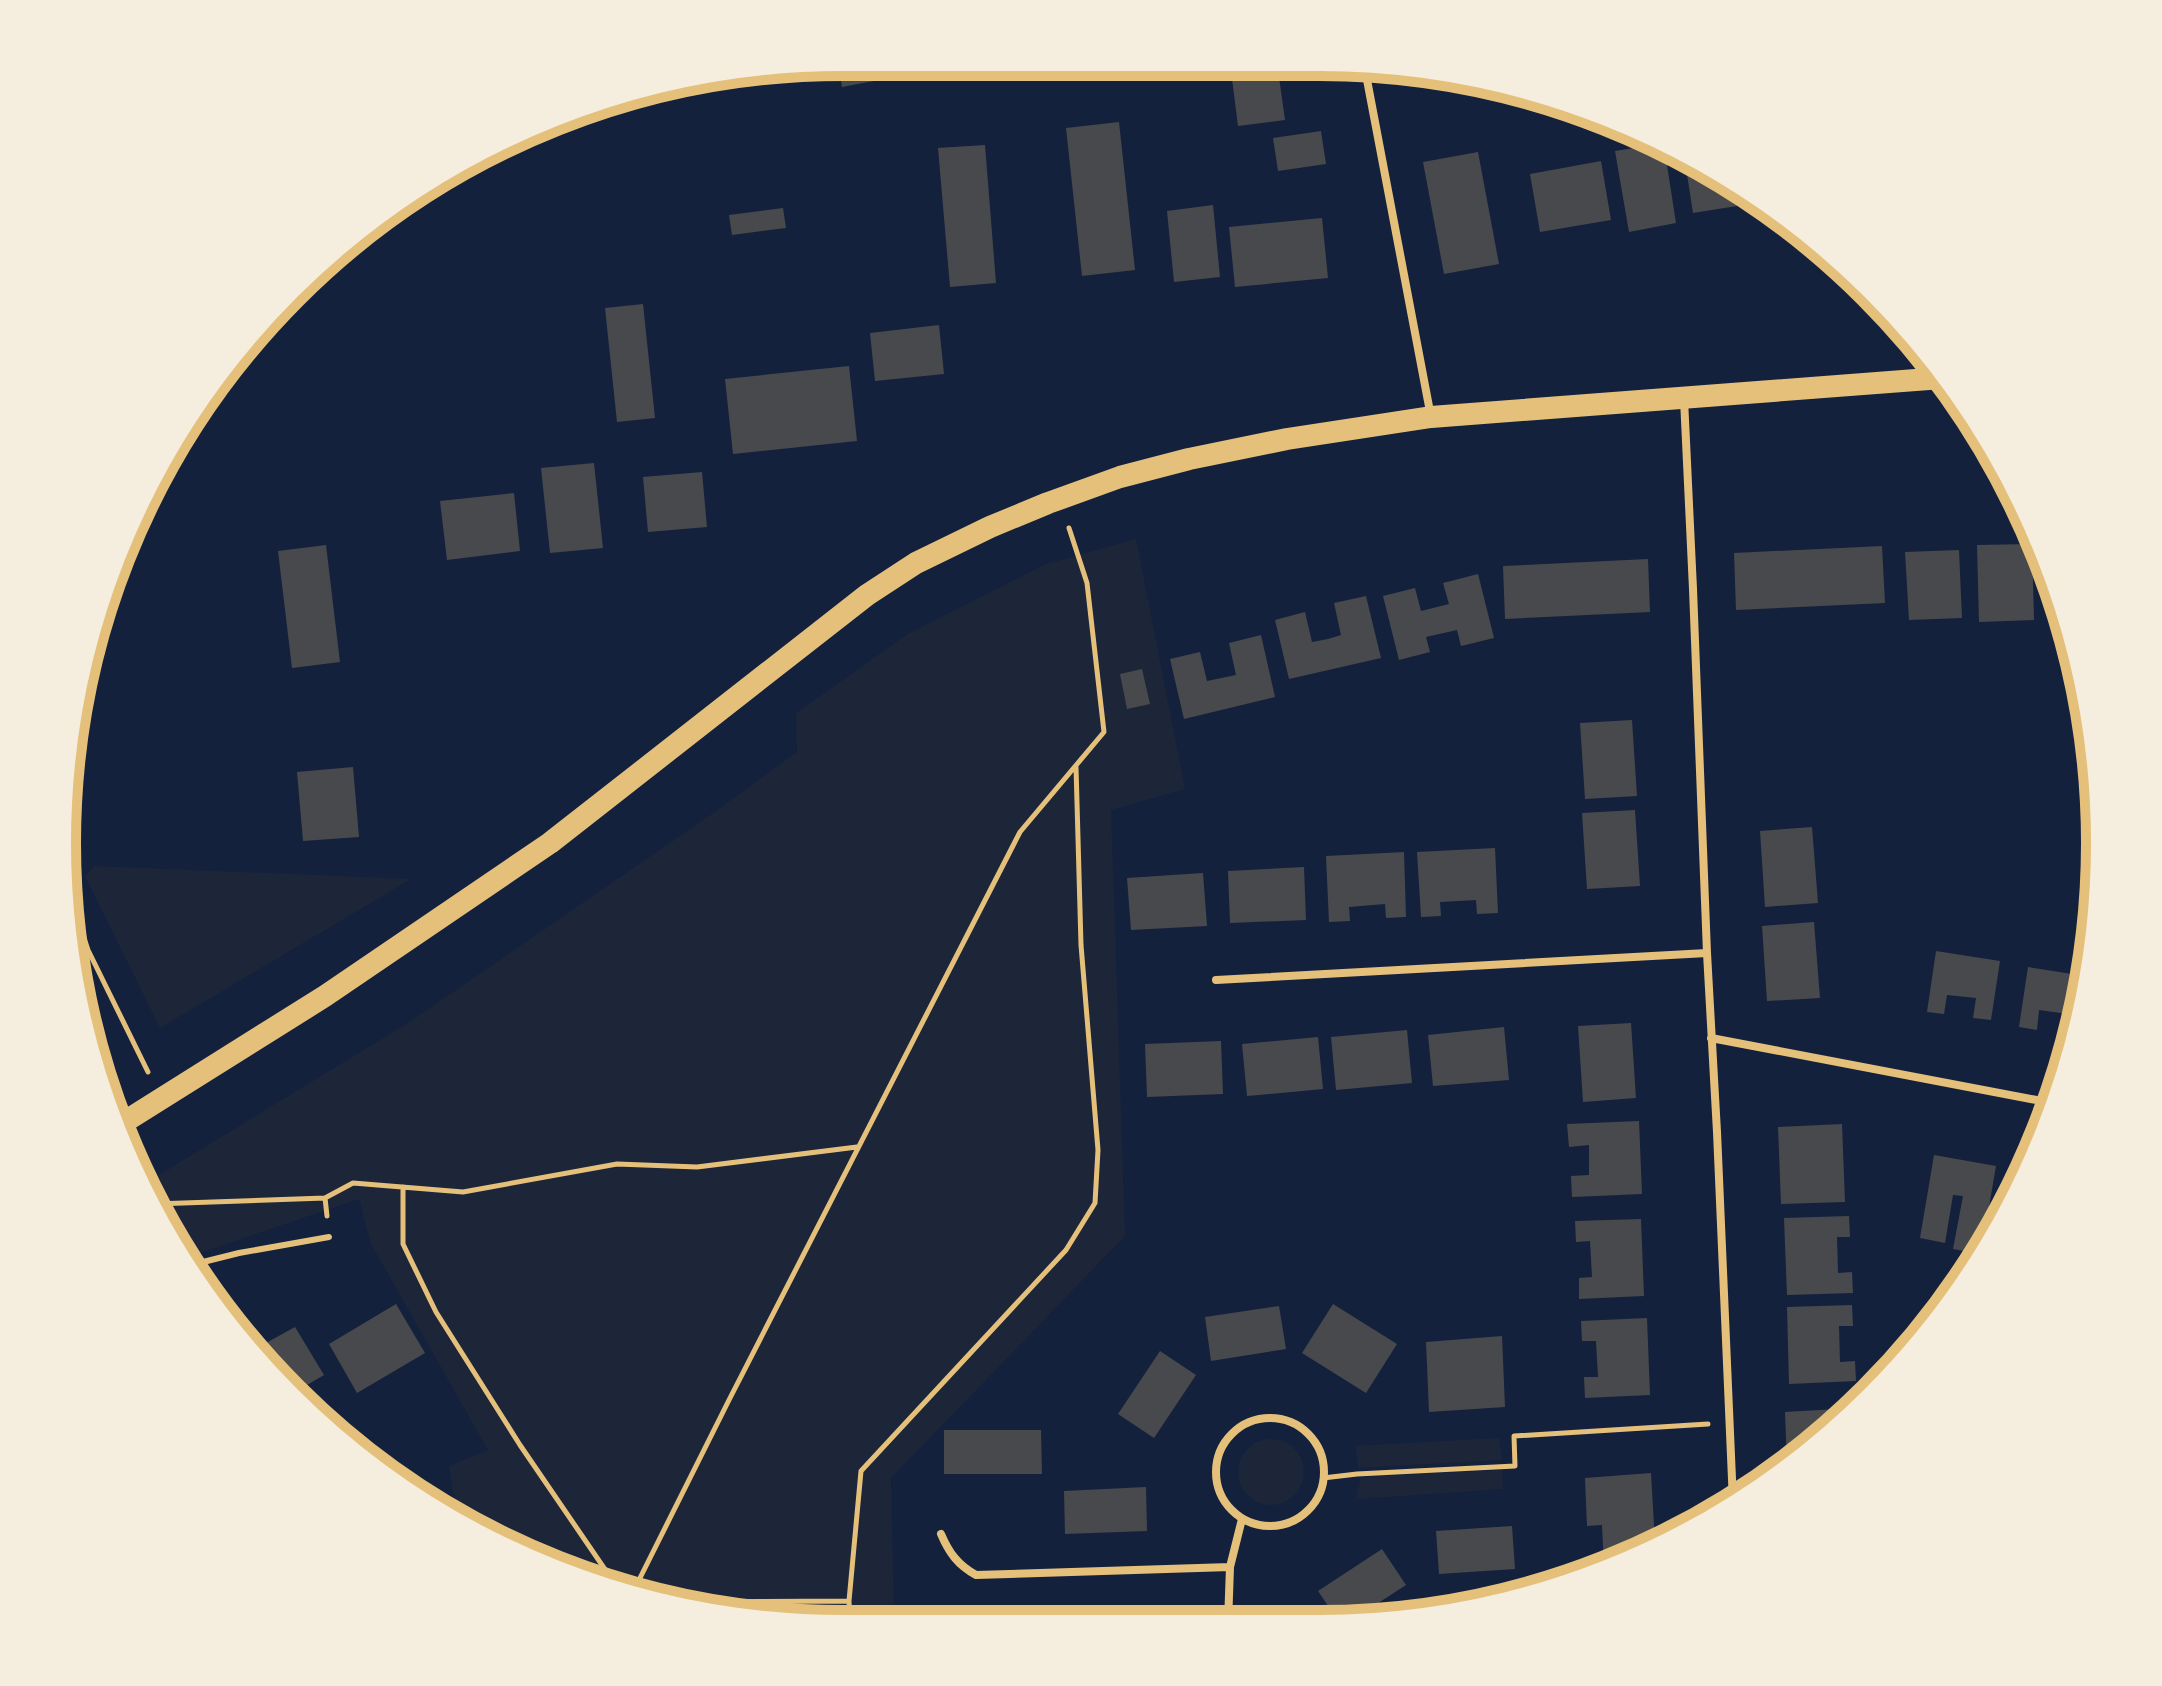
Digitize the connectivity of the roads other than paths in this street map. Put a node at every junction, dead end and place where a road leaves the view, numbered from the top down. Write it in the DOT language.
graph roads {
  1 [pos="1367,78"];
  2 [pos="1930,379"];
  3 [pos="1684,399"];
  4 [pos="1431,417"];
  5 [pos="1707,953"];
  6 [pos="1216,980"];
  7 [pos="1711,1038"];
  8 [pos="2041,1101"];
  9 [pos="128,1120"];
  10 [pos="329,1237"];
  11 [pos="201,1262"];
  12 [pos="1732,1489"];
  13 [pos="1242,1519"];
  14 [pos="941,1534"];
  15 [pos="1230,1567"];
  16 [pos="1228,1610"];
  1 -- 4 [label="street"];
  2 -- 3 [label="highway"];
  3 -- 4 [label="highway"];
  3 -- 5 [label="street"];
  4 -- 9 [label="highway"];
  5 -- 6 [label="street"];
  5 -- 7 [label="street"];
  7 -- 8 [label="street"];
  7 -- 12 [label="street"];
  10 -- 11 [label="lane"];
  13 -- 13 [label="street"];
  13 -- 15 [label="street"];
  14 -- 15 [label="street"];
  15 -- 16 [label="street"];
}
